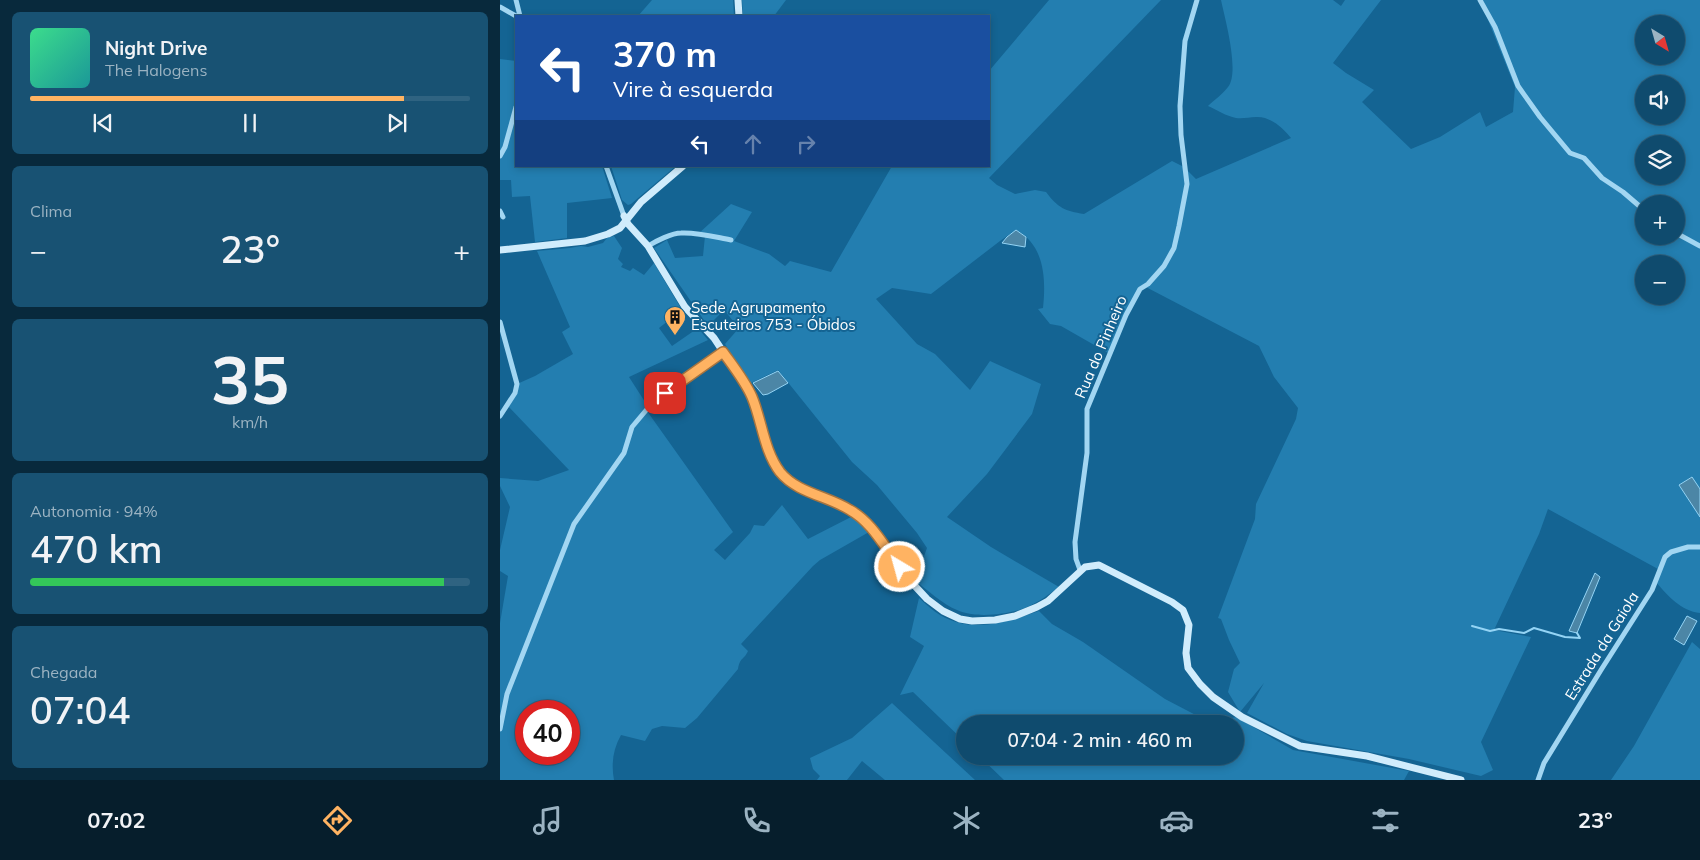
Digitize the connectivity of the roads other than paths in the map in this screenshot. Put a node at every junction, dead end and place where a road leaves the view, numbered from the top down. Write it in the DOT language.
graph roads {
  1 [pos="516,0"];
  2 [pos="738,0"];
  3 [pos="1197,0"];
  4 [pos="1480,0"];
  5 [pos="500,7"];
  6 [pos="516,15"];
  7 [pos="518,15"];
  8 [pos="739,15"];
  9 [pos="515,111"];
  10 [pos="500,156"];
  11 [pos="606,167"];
  12 [pos="682,167"];
  13 [pos="1635,202"];
  14 [pos="500,211"];
  15 [pos="503,217"];
  16 [pos="625,218"];
  17 [pos="1685,238"];
  18 [pos="731,240"];
  19 [pos="648,246"];
  20 [pos="1700,246"];
  21 [pos="500,250"];
  22 [pos="500,322"];
  23 [pos="723,352"];
  24 [pos="500,416"];
  25 [pos="1700,547"];
  26 [pos="1080,570"];
  27 [pos="500,691"];
  28 [pos="507,694"];
  29 [pos="500,729"];
  30 [pos="1461,780"];
  31 [pos="1538,780"];
  1 -- 7 [label="street"];
  2 -- 8 [label="street"];
  3 -- 26 [label="street, Rua do Pinheiro"];
  4 -- 13 [label="street"];
  5 -- 6 [label="street"];
  9 -- 10 [label="street"];
  11 -- 16 [label="street"];
  12 -- 16 [label="street"];
  14 -- 15 [label="street"];
  16 -- 19 [label="street"];
  16 -- 21 [label="street"];
  17 -- 20 [label="street"];
  18 -- 19 [label="street"];
  19 -- 23 [label="street"];
  22 -- 24 [label="street"];
  23 -- 26 [label="street"];
  23 -- 28 [label="street"];
  25 -- 31 [label="street, Estrada da Gaiola"];
  26 -- 30 [label="street"];
  27 -- 28 [label="street"];
  28 -- 29 [label="street"];
}
